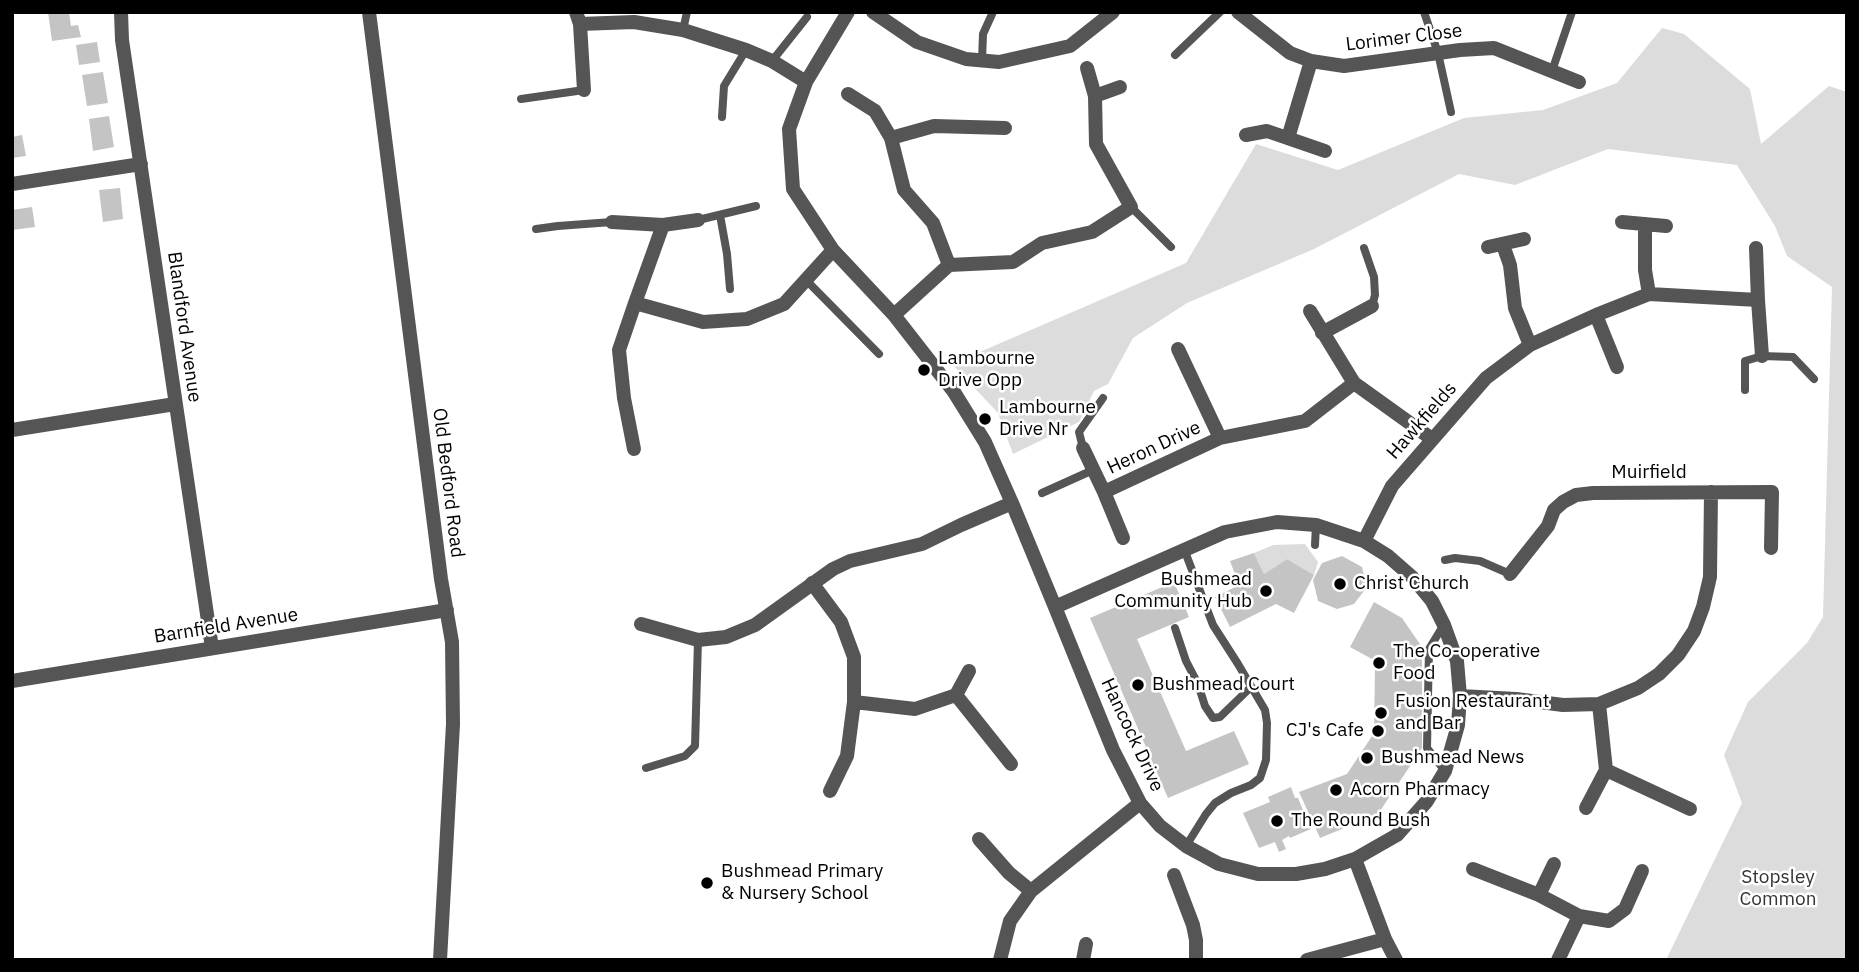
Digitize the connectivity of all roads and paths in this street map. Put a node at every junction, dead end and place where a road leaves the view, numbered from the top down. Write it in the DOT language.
graph roads {
  1 [pos="121,12"];
  2 [pos="369,12"];
  3 [pos="687,12"];
  4 [pos="848,12"];
  5 [pos="873,12"];
  6 [pos="993,12"];
  7 [pos="1113,12"];
  8 [pos="1220,12"];
  9 [pos="1238,12"];
  10 [pos="1424,12"];
  11 [pos="1572,12"];
  12 [pos="807,17"];
  13 [pos="578,18"];
  14 [pos="683,30"];
  15 [pos="746,50"];
  16 [pos="1438,53"];
  17 [pos="1175,55"];
  18 [pos="772,61"];
  19 [pos="982,61"];
  20 [pos="1311,61"];
  21 [pos="1087,68"];
  22 [pos="1552,71"];
  23 [pos="806,82"];
  24 [pos="1579,82"];
  25 [pos="1120,87"];
  26 [pos="584,90"];
  27 [pos="848,94"];
  28 [pos="1095,96"];
  29 [pos="521,99"];
  30 [pos="1451,112"];
  31 [pos="722,117"];
  32 [pos="1005,128"];
  33 [pos="1246,135"];
  34 [pos="891,138"];
  35 [pos="1288,138"];
  36 [pos="1325,151"];
  37 [pos="141,164"];
  38 [pos="12,184"];
  39 [pos="756,206"];
  40 [pos="1131,207"];
  41 [pos="720,215"];
  42 [pos="698,220"];
  43 [pos="612,222"];
  44 [pos="1622,222"];
  45 [pos="1645,224"];
  46 [pos="663,225"];
  47 [pos="1667,226"];
  48 [pos="536,229"];
  49 [pos="1524,239"];
  50 [pos="1171,247"];
  51 [pos="1364,248"];
  52 [pos="1756,248"];
  53 [pos="833,250"];
  54 [pos="949,265"];
  55 [pos="806,281"];
  56 [pos="730,289"];
  57 [pos="1649,293"];
  58 [pos="1758,300"];
  59 [pos="635,303"];
  60 [pos="1372,306"];
  61 [pos="1310,311"];
  62 [pos="894,315"];
  63 [pos="1595,315"];
  64 [pos="1322,333"];
  65 [pos="1530,345"];
  66 [pos="1178,349"];
  67 [pos="879,354"];
  68 [pos="1762,356"];
  69 [pos="1618,368"];
  70 [pos="1814,379"];
  71 [pos="1354,383"];
  72 [pos="1745,390"];
  73 [pos="1103,398"];
  74 [pos="175,404"];
  75 [pos="12,430"];
  76 [pos="1220,438"];
  77 [pos="1432,439"];
  78 [pos="1083,448"];
  79 [pos="634,449"];
  80 [pos="1093,470"];
  81 [pos="1104,492"];
  82 [pos="1711,492"];
  83 [pos="1042,493"];
  84 [pos="1012,503"];
  85 [pos="1316,525"];
  86 [pos="1123,538"];
  87 [pos="1364,541"];
  88 [pos="1315,545"];
  89 [pos="1771,548"];
  90 [pos="1184,549"];
  91 [pos="1444,560"];
  92 [pos="1510,574"];
  93 [pos="812,583"];
  94 [pos="1055,607"];
  95 [pos="447,610"];
  96 [pos="641,624"];
  97 [pos="1444,625"];
  98 [pos="1175,628"];
  99 [pos="698,640"];
  100 [pos="212,648"];
  101 [pos="969,671"];
  102 [pos="12,681"];
  103 [pos="1251,687"];
  104 [pos="956,695"];
  105 [pos="1460,696"];
  106 [pos="855,702"];
  107 [pos="1599,704"];
  108 [pos="1011,764"];
  109 [pos="646,768"];
  110 [pos="1605,770"];
  111 [pos="1445,771"];
  112 [pos="830,791"];
  113 [pos="1140,803"];
  114 [pos="1586,808"];
  115 [pos="1690,809"];
  116 [pos="979,839"];
  117 [pos="1186,846"];
  118 [pos="1355,859"];
  119 [pos="1554,864"];
  120 [pos="1473,869"];
  121 [pos="1642,871"];
  122 [pos="1174,875"];
  123 [pos="1031,891"];
  124 [pos="1539,895"];
  125 [pos="1579,916"];
  126 [pos="1385,939"];
  127 [pos="1086,944"];
  128 [pos="440,960"];
  129 [pos="1000,960"];
  130 [pos="1083,960"];
  131 [pos="1196,960"];
  132 [pos="1307,960"];
  133 [pos="1396,960"];
  134 [pos="1558,960"];
  1 -- 37 [label="street, Blandford Avenue"];
  2 -- 95 [label="street, Old Bedford Road"];
  3 -- 14 [label="lane"];
  4 -- 23 [label="street, Hancock Drive"];
  5 -- 19 [label="street"];
  6 -- 19 [label="lane"];
  7 -- 19 [label="street"];
  8 -- 17 [label="lane"];
  9 -- 20 [label="street, Lorimer Close"];
  10 -- 16 [label="lane"];
  11 -- 22 [label="lane"];
  12 -- 18 [label="lane"];
  13 -- 14 [label="street"];
  13 -- 26 [label="street"];
  14 -- 15 [label="street"];
  15 -- 18 [label="street"];
  15 -- 31 [label="lane"];
  16 -- 20 [label="street, Lorimer Close"];
  16 -- 22 [label="street, Lorimer Close"];
  16 -- 30 [label="lane"];
  18 -- 23 [label="street"];
  20 -- 35 [label="street"];
  21 -- 28 [label="street"];
  22 -- 24 [label="street, Lorimer Close"];
  23 -- 53 [label="street, Hancock Drive"];
  25 -- 28 [label="street"];
  26 -- 29 [label="lane"];
  27 -- 34 [label="street"];
  28 -- 40 [label="street"];
  32 -- 34 [label="street"];
  33 -- 35 [label="street"];
  34 -- 54 [label="street"];
  35 -- 36 [label="street"];
  37 -- 38 [label="street"];
  37 -- 74 [label="street, Blandford Avenue"];
  39 -- 41 [label="lane"];
  40 -- 50 [label="lane"];
  40 -- 54 [label="street"];
  41 -- 42 [label="lane"];
  41 -- 56 [label="lane"];
  42 -- 46 [label="street"];
  43 -- 46 [label="street"];
  43 -- 48 [label="lane"];
  44 -- 45 [label="street"];
  45 -- 47 [label="street"];
  45 -- 57 [label="street"];
  46 -- 59 [label="street"];
  49 -- 65 [label="street"];
  51 -- 60 [label="lane"];
  52 -- 58 [label="street"];
  53 -- 55 [label="street"];
  53 -- 62 [label="street, Hancock Drive"];
  54 -- 62 [label="street"];
  55 -- 59 [label="street"];
  55 -- 67 [label="lane"];
  57 -- 58 [label="street, Hawkfields"];
  57 -- 63 [label="street, Hawkfields"];
  58 -- 68 [label="street"];
  59 -- 79 [label="street"];
  60 -- 64 [label="street"];
  61 -- 64 [label="street"];
  62 -- 84 [label="street, Hancock Drive"];
  63 -- 65 [label="street, Hawkfields"];
  63 -- 69 [label="street"];
  64 -- 71 [label="street"];
  65 -- 77 [label="street, Hawkfields"];
  66 -- 76 [label="street, Heron Drive"];
  68 -- 70 [label="lane"];
  68 -- 72 [label="lane"];
  71 -- 76 [label="street, Heron Drive"];
  71 -- 77 [label="street"];
  73 -- 78 [label="lane"];
  74 -- 75 [label="street"];
  74 -- 100 [label="street, Blandford Avenue"];
  76 -- 81 [label="street, Heron Drive"];
  77 -- 87 [label="street, Hawkfields"];
  78 -- 80 [label="street, Heron Drive"];
  80 -- 81 [label="street, Heron Drive"];
  80 -- 83 [label="lane"];
  81 -- 86 [label="street, Heron Drive"];
  82 -- 89 [label="street, Muirfield"];
  82 -- 92 [label="street, Muirfield"];
  82 -- 107 [label="street"];
  84 -- 93 [label="street"];
  84 -- 94 [label="street, Hancock Drive"];
  85 -- 87 [label="street, Hancock Drive"];
  85 -- 88 [label="lane"];
  85 -- 90 [label="street, Hancock Drive"];
  87 -- 97 [label="street, Hancock Drive"];
  90 -- 94 [label="street, Hancock Drive"];
  90 -- 103 [label="lane"];
  91 -- 92 [label="lane"];
  93 -- 99 [label="street"];
  93 -- 106 [label="street"];
  94 -- 113 [label="street, Hancock Drive"];
  95 -- 100 [label="street, Barnfield Avenue"];
  95 -- 128 [label="street, Old Bedford Road"];
  96 -- 99 [label="street"];
  97 -- 105 [label="street, Hancock Drive"];
  97 -- 111 [label="lane"];
  98 -- 103 [label="lane"];
  99 -- 109 [label="lane"];
  100 -- 102 [label="street, Barnfield Avenue"];
  101 -- 104 [label="street"];
  103 -- 117 [label="lane"];
  104 -- 106 [label="street"];
  104 -- 108 [label="street"];
  105 -- 107 [label="street"];
  105 -- 111 [label="street, Hancock Drive"];
  106 -- 112 [label="street"];
  107 -- 110 [label="street"];
  110 -- 114 [label="street"];
  110 -- 115 [label="street"];
  111 -- 118 [label="street, Hancock Drive"];
  113 -- 117 [label="street, Hancock Drive"];
  113 -- 123 [label="street"];
  116 -- 123 [label="street"];
  117 -- 118 [label="street, Hancock Drive"];
  118 -- 126 [label="street"];
  119 -- 124 [label="street"];
  120 -- 124 [label="street"];
  121 -- 125 [label="street"];
  122 -- 131 [label="street"];
  123 -- 129 [label="street"];
  124 -- 125 [label="street"];
  125 -- 134 [label="street"];
  126 -- 132 [label="street"];
  126 -- 133 [label="street"];
  127 -- 130 [label="street"];
}
